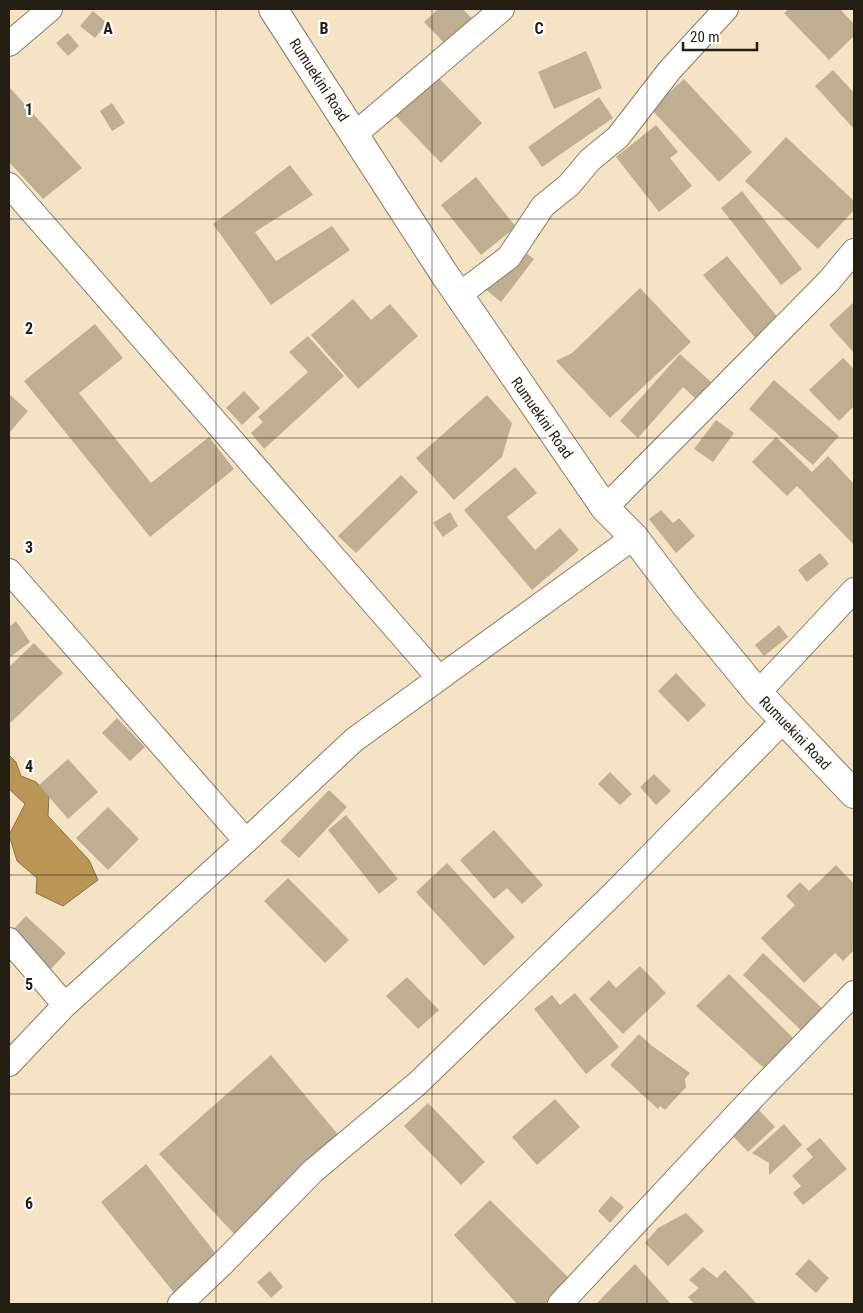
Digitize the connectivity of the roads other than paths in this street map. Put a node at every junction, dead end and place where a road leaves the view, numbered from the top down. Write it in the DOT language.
graph roads {
  1 [pos="50,9"];
  2 [pos="273,9"];
  3 [pos="502,9"];
  4 [pos="726,9"];
  5 [pos="9,44"];
  6 [pos="354,135"];
  7 [pos="9,185"];
  8 [pos="854,252"];
  9 [pos="459,295"];
  10 [pos="605,508"];
  11 [pos="634,537"];
  12 [pos="9,571"];
  13 [pos="854,590"];
  14 [pos="439,678"];
  15 [pos="758,693"];
  16 [pos="783,721"];
  17 [pos="854,794"];
  18 [pos="246,841"];
  19 [pos="9,940"];
  20 [pos="854,993"];
  21 [pos="65,1005"];
  22 [pos="9,1064"];
  23 [pos="180,1304"];
  24 [pos="560,1304"];
  1 -- 5 [label="street"];
  2 -- 6 [label="street, Rumuekini Road"];
  3 -- 6 [label="street"];
  4 -- 9 [label="street"];
  6 -- 9 [label="street, Rumuekini Road"];
  7 -- 14 [label="street"];
  8 -- 10 [label="street"];
  9 -- 10 [label="street, Rumuekini Road"];
  10 -- 11 [label="street, Rumuekini Road"];
  11 -- 14 [label="street"];
  11 -- 15 [label="street, Rumuekini Road"];
  12 -- 18 [label="street"];
  13 -- 15 [label="street"];
  14 -- 18 [label="street"];
  15 -- 16 [label="street, Rumuekini Road"];
  16 -- 17 [label="street, Rumuekini Road"];
  16 -- 23 [label="street"];
  18 -- 21 [label="street"];
  19 -- 21 [label="street"];
  20 -- 24 [label="street"];
  21 -- 22 [label="street"];
}
